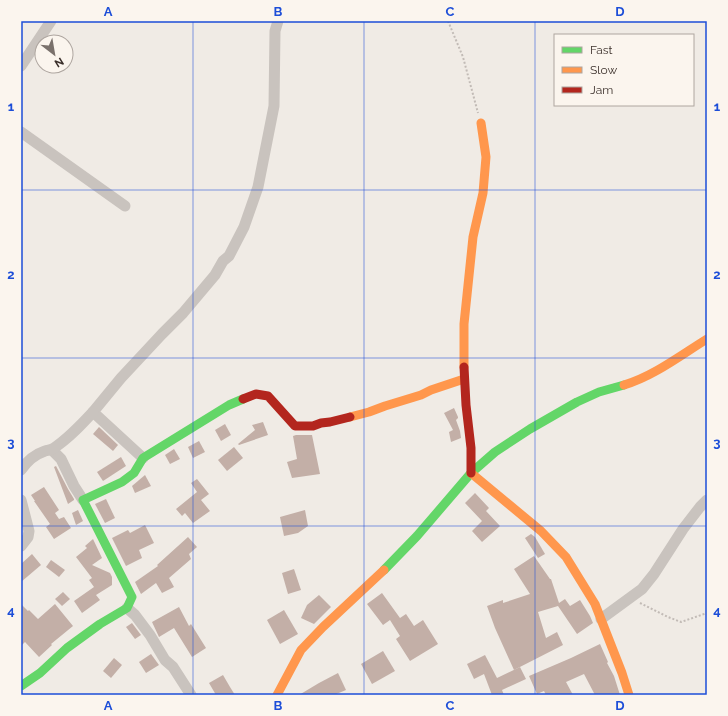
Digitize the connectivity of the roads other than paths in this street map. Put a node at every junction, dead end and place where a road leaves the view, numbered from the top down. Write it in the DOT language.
graph roads {
  1 [pos="51,21"];
  2 [pos="278,21"];
  3 [pos="21,66"];
  4 [pos="480,123"];
  5 [pos="21,132"];
  6 [pos="125,206"];
  7 [pos="707,339"];
  8 [pos="464,379"];
  9 [pos="94,412"];
  10 [pos="52,450"];
  11 [pos="143,458"];
  12 [pos="21,470"];
  13 [pos="471,473"];
  14 [pos="21,500"];
  15 [pos="83,500"];
  16 [pos="707,500"];
  17 [pos="21,546"];
  18 [pos="127,608"];
  19 [pos="601,618"];
  20 [pos="21,686"];
  21 [pos="191,695"];
  22 [pos="277,695"];
  23 [pos="629,695"];
  1 -- 3 [label="street"];
  2 -- 9 [label="street"];
  4 -- 8 [label="street"];
  5 -- 6 [label="street"];
  7 -- 13 [label="street"];
  8 -- 11 [label="street"];
  8 -- 13 [label="street"];
  9 -- 10 [label="street"];
  9 -- 11 [label="street"];
  10 -- 12 [label="street"];
  10 -- 15 [label="street"];
  11 -- 15 [label="street"];
  13 -- 19 [label="street"];
  13 -- 22 [label="street"];
  14 -- 17 [label="street"];
  15 -- 18 [label="street"];
  16 -- 19 [label="street"];
  18 -- 20 [label="street"];
  18 -- 21 [label="street"];
  19 -- 23 [label="street"];
}
